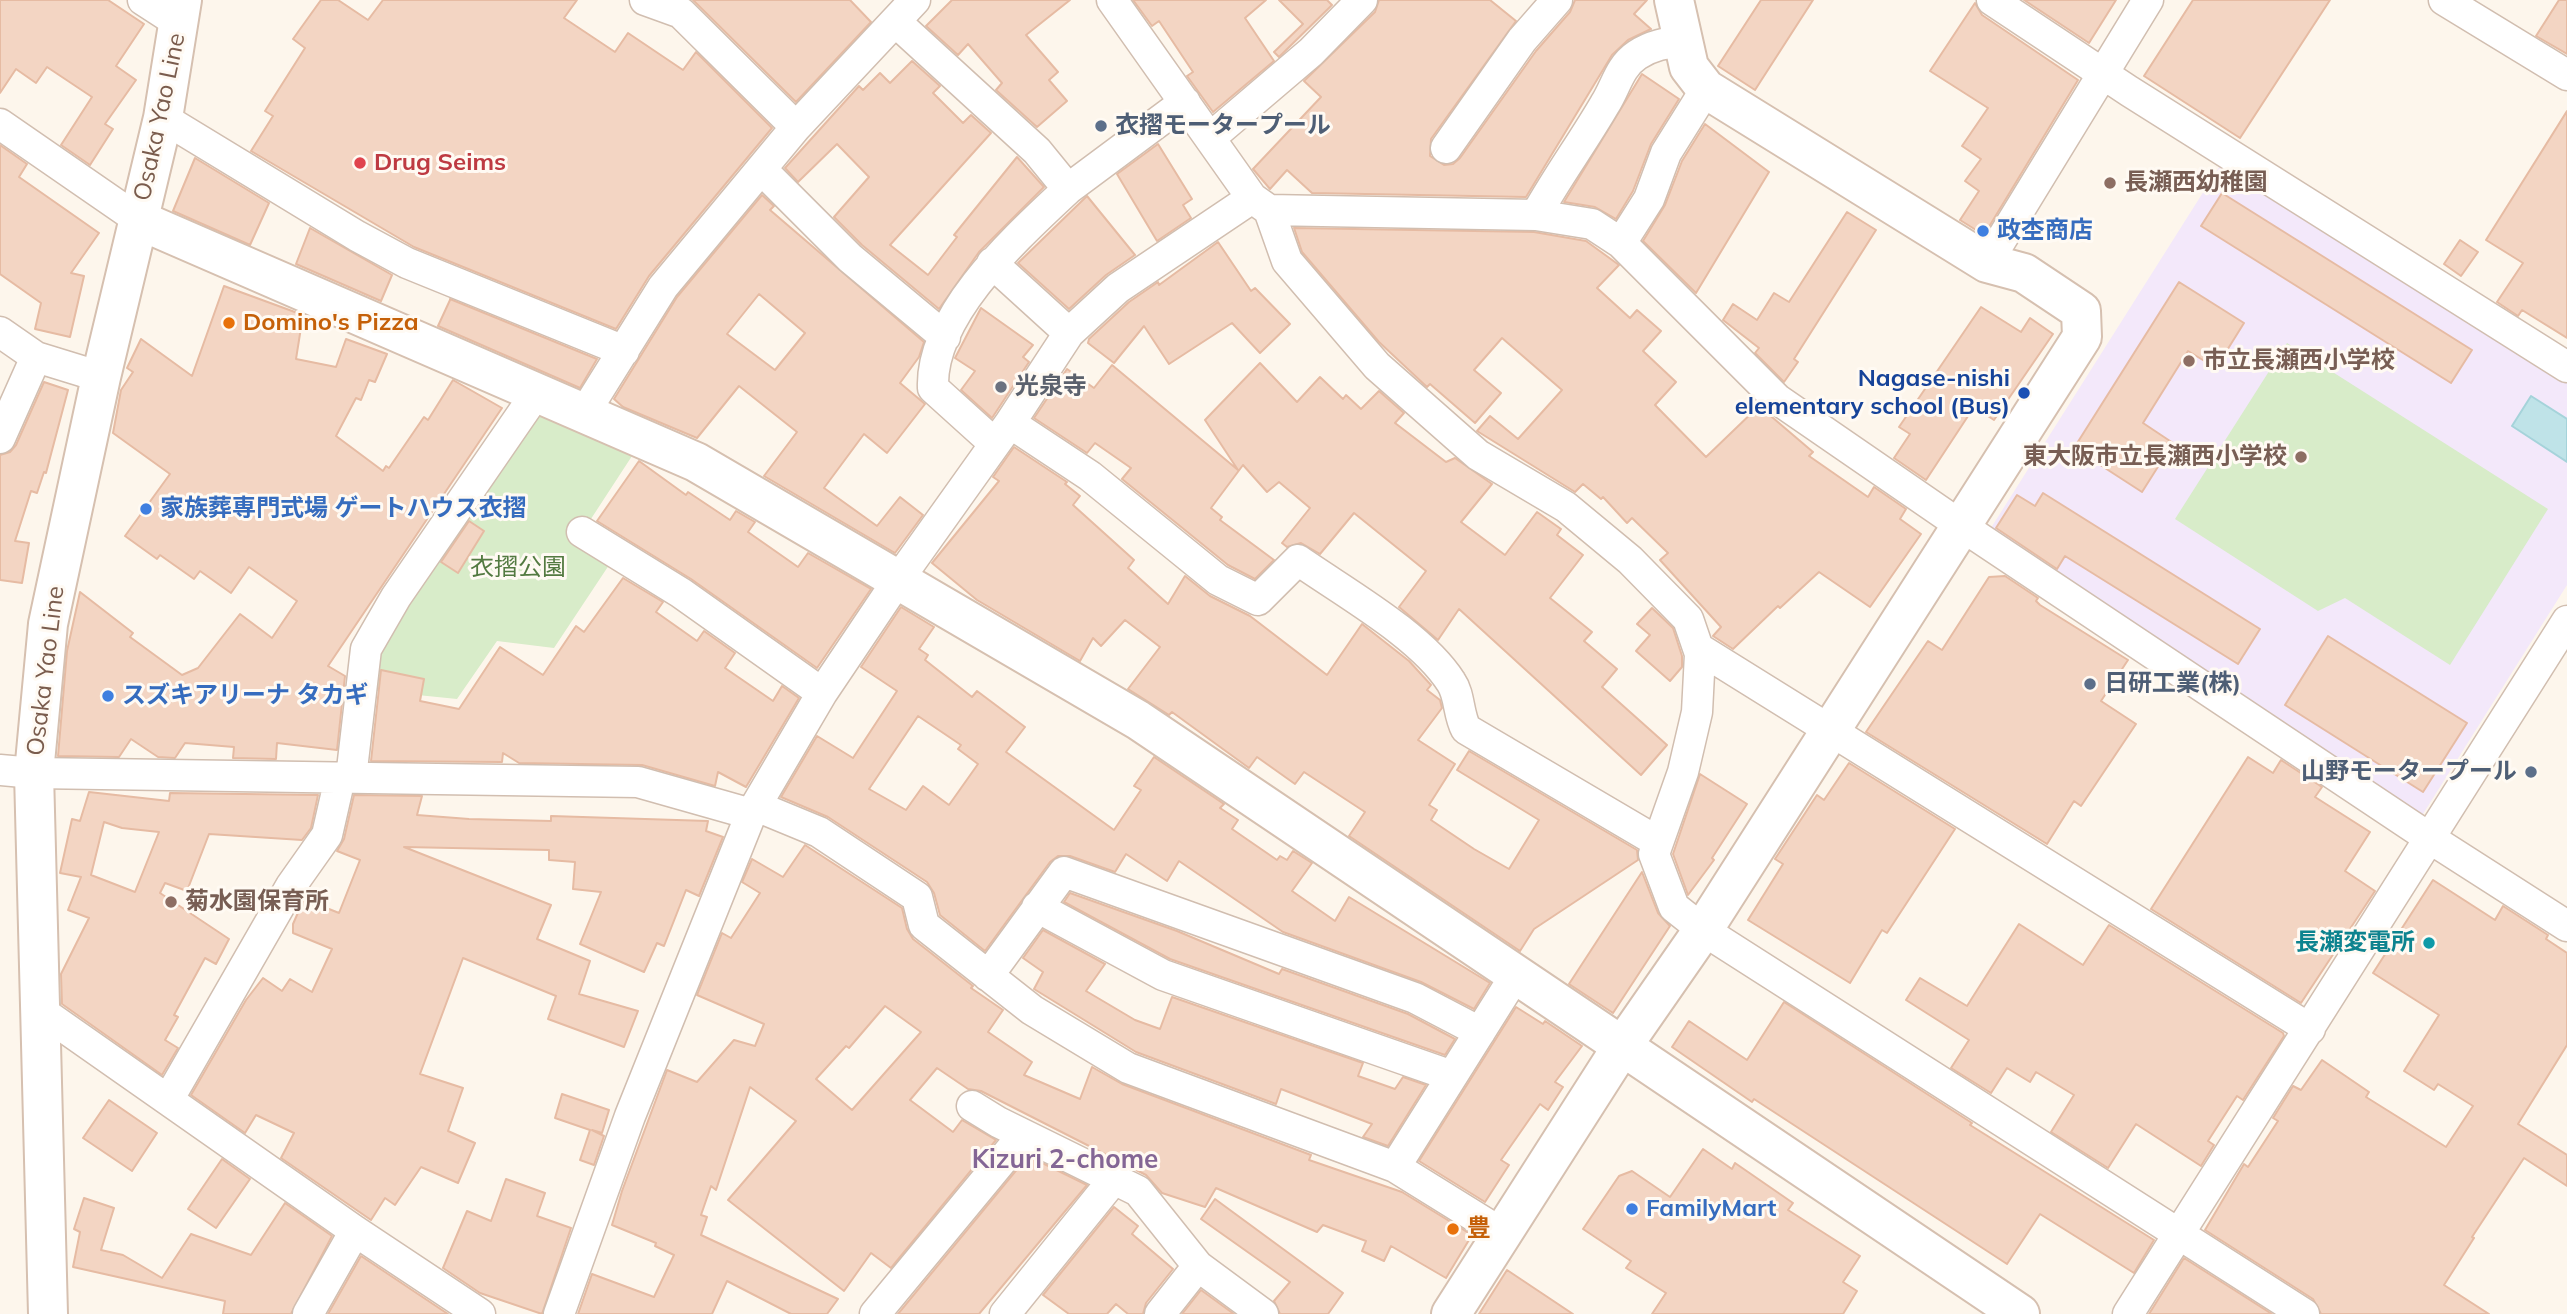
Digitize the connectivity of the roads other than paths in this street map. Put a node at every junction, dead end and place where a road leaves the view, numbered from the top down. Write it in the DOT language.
graph roads {
  1 [pos="143,0"];
  2 [pos="645,0"];
  3 [pos="1112,0"];
  4 [pos="1362,0"];
  5 [pos="1557,0"];
  6 [pos="1674,0"];
  7 [pos="1992,0"];
  8 [pos="2148,0"];
  9 [pos="2460,4"];
  10 [pos="686,7"];
  11 [pos="906,11"];
  12 [pos="181,12"];
  13 [pos="1684,41"];
  14 [pos="2102,74"];
  15 [pos="2567,75"];
  16 [pos="1706,89"];
  17 [pos="1185,103"];
  18 [pos="163,118"];
  19 [pos="0,124"];
  20 [pos="796,127"];
  21 [pos="1210,138"];
  22 [pos="1446,148"];
  23 [pos="761,169"];
  24 [pos="1068,189"];
  25 [pos="1260,204"];
  26 [pos="1536,215"];
  27 [pos="139,220"];
  28 [pos="1621,243"];
  29 [pos="992,263"];
  30 [pos="1987,263"];
  31 [pos="0,332"];
  32 [pos="1069,333"];
  33 [pos="945,337"];
  34 [pos="624,351"];
  35 [pos="36,357"];
  36 [pos="2567,367"];
  37 [pos="101,377"];
  38 [pos="535,395"];
  39 [pos="585,412"];
  40 [pos="1002,434"];
  41 [pos="0,438"];
  42 [pos="1963,527"];
  43 [pos="582,532"];
  44 [pos="898,580"];
  45 [pos="2564,633"];
  46 [pos="1698,648"];
  47 [pos="822,693"];
  48 [pos="1831,731"];
  49 [pos="17,771"];
  50 [pos="345,778"];
  51 [pos="754,810"];
  52 [pos="2431,839"];
  53 [pos="1658,842"];
  54 [pos="1037,907"];
  55 [pos="2567,926"];
  56 [pos="1703,930"];
  57 [pos="988,976"];
  58 [pos="1515,976"];
  59 [pos="41,1011"];
  60 [pos="2310,1029"];
  61 [pos="1480,1032"];
  62 [pos="1621,1048"];
  63 [pos="1452,1076"];
  64 [pos="169,1100"];
  65 [pos="972,1106"];
  66 [pos="1023,1135"];
  67 [pos="1395,1167"];
  68 [pos="1114,1179"];
  69 [pos="355,1231"];
  70 [pos="1503,1234"];
  71 [pos="2180,1234"];
  72 [pos="1198,1266"];
  73 [pos="48,1314"];
  74 [pos="308,1314"];
  75 [pos="480,1314"];
  76 [pos="559,1314"];
  77 [pos="875,1314"];
  78 [pos="1005,1314"];
  79 [pos="1160,1314"];
  80 [pos="1264,1314"];
  81 [pos="1451,1314"];
  82 [pos="2020,1314"];
  83 [pos="2128,1314"];
  84 [pos="2304,1314"];
  1 -- 12 [label="street"];
  2 -- 10 [label="street"];
  3 -- 17 [label="street"];
  4 -- 21 [label="street"];
  5 -- 22 [label="street"];
  6 -- 13 [label="street"];
  7 -- 14 [label="street"];
  8 -- 14 [label="street"];
  9 -- 15 [label="street"];
  10 -- 20 [label="street"];
  11 -- 20 [label="street"];
  11 -- 24 [label="street"];
  12 -- 18 [label="street, Osaka Yao Line"];
  13 -- 16 [label="street"];
  13 -- 26 [label="street"];
  14 -- 30 [label="street"];
  14 -- 36 [label="street"];
  16 -- 28 [label="street"];
  16 -- 30 [label="street"];
  17 -- 21 [label="street"];
  17 -- 24 [label="street"];
  18 -- 27 [label="street, Osaka Yao Line"];
  18 -- 34 [label="street"];
  19 -- 27 [label="street"];
  20 -- 23 [label="street"];
  21 -- 25 [label="street"];
  23 -- 33 [label="street"];
  23 -- 34 [label="street"];
  24 -- 29 [label="street"];
  25 -- 26 [label="street"];
  25 -- 32 [label="street"];
  25 -- 46 [label="street"];
  26 -- 28 [label="street"];
  27 -- 37 [label="street, Osaka Yao Line"];
  27 -- 38 [label="street"];
  28 -- 42 [label="street"];
  29 -- 32 [label="street"];
  29 -- 33 [label="street"];
  30 -- 42 [label="street"];
  31 -- 35 [label="street"];
  32 -- 40 [label="street"];
  33 -- 40 [label="street"];
  34 -- 39 [label="street"];
  35 -- 37 [label="street"];
  35 -- 41 [label="street"];
  37 -- 49 [label="street, Osaka Yao Line"];
  38 -- 39 [label="street"];
  38 -- 50 [label="street"];
  39 -- 44 [label="street"];
  40 -- 44 [label="street"];
  40 -- 53 [label="street"];
  42 -- 48 [label="street"];
  42 -- 52 [label="street"];
  43 -- 47 [label="street"];
  44 -- 47 [label="street"];
  44 -- 58 [label="street"];
  45 -- 52 [label="street"];
  46 -- 48 [label="street"];
  46 -- 53 [label="street"];
  47 -- 51 [label="street"];
  48 -- 56 [label="street"];
  48 -- 60 [label="street"];
  49 -- 50 [label="street"];
  49 -- 59 [label="street, Osaka Yao Line"];
  50 -- 51 [label="street"];
  50 -- 64 [label="street"];
  51 -- 57 [label="street"];
  51 -- 76 [label="street"];
  52 -- 55 [label="street"];
  52 -- 60 [label="street"];
  53 -- 56 [label="street"];
  54 -- 57 [label="street"];
  54 -- 61 [label="street"];
  54 -- 63 [label="street"];
  56 -- 62 [label="street"];
  56 -- 71 [label="street"];
  57 -- 67 [label="street"];
  58 -- 61 [label="street"];
  58 -- 62 [label="street"];
  59 -- 64 [label="street"];
  59 -- 73 [label="street, Osaka Yao Line"];
  60 -- 71 [label="street"];
  61 -- 63 [label="street"];
  62 -- 70 [label="street"];
  62 -- 82 [label="street"];
  63 -- 67 [label="street"];
  64 -- 69 [label="street"];
  65 -- 66 [label="street"];
  66 -- 68 [label="street"];
  66 -- 77 [label="street"];
  67 -- 70 [label="street"];
  68 -- 72 [label="street"];
  68 -- 78 [label="street"];
  69 -- 74 [label="street"];
  69 -- 75 [label="street"];
  70 -- 81 [label="street"];
  71 -- 83 [label="street"];
  71 -- 84 [label="street"];
  72 -- 79 [label="street"];
  72 -- 80 [label="street"];
}
